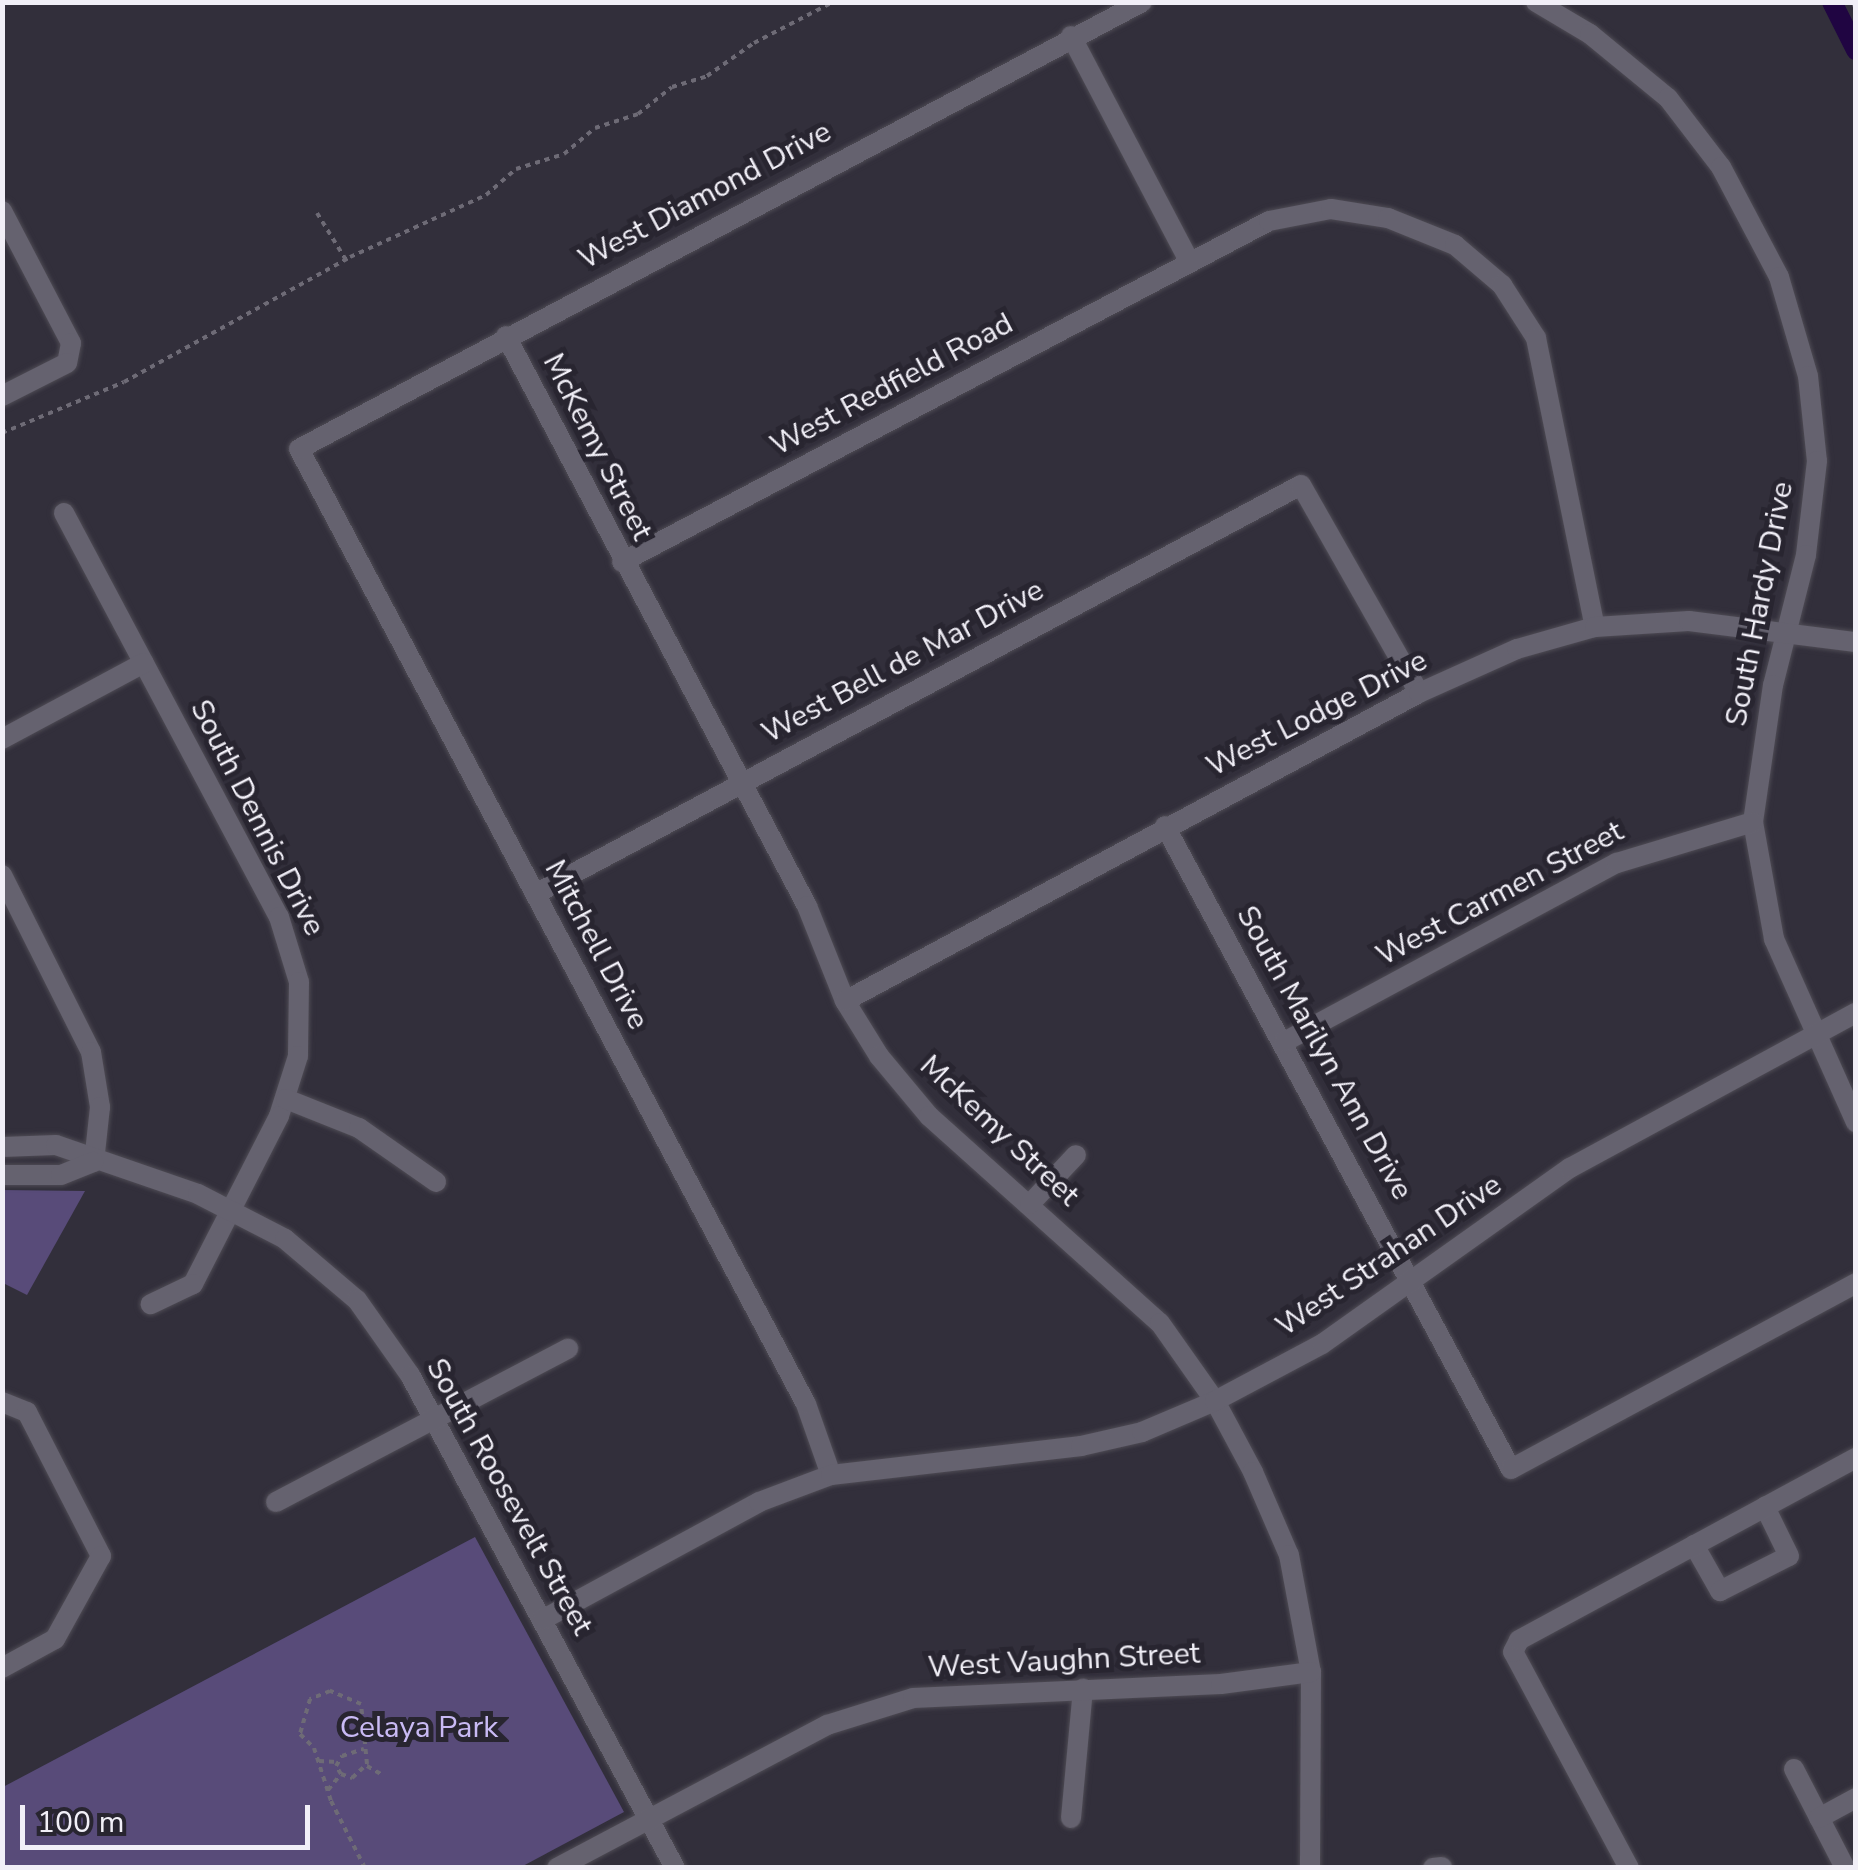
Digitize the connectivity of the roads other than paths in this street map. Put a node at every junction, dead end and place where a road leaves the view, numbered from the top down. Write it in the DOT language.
graph roads {
  1 [pos="1142,2"];
  2 [pos="1536,2"];
  3 [pos="1071,36"];
  4 [pos="2,211"];
  5 [pos="1190,260"];
  6 [pos="506,336"];
  7 [pos="2,396"];
  8 [pos="299,448"];
  9 [pos="64,513"];
  10 [pos="622,562"];
  11 [pos="1595,626"];
  12 [pos="1786,632"];
  13 [pos="1856,642"];
  14 [pos="144,663"];
  15 [pos="1419,693"];
  16 [pos="2,739"];
  17 [pos="741,782"];
  18 [pos="1753,822"];
  19 [pos="1165,826"];
  20 [pos="2,875"];
  21 [pos="535,894"];
  22 [pos="845,1001"];
  23 [pos="1856,1013"];
  24 [pos="1812,1036"];
  25 [pos="1284,1042"];
  26 [pos="286,1099"];
  27 [pos="1856,1122"];
  28 [pos="2,1147"];
  29 [pos="1076,1155"];
  30 [pos="94,1162"];
  31 [pos="2,1175"];
  32 [pos="436,1182"];
  33 [pos="1030,1204"];
  34 [pos="230,1209"];
  35 [pos="1414,1282"];
  36 [pos="1856,1284"];
  37 [pos="151,1304"];
  38 [pos="568,1350"];
  39 [pos="1215,1401"];
  40 [pos="2,1402"];
  41 [pos="435,1420"];
  42 [pos="1856,1458"];
  43 [pos="831,1474"];
  44 [pos="276,1502"];
  45 [pos="1765,1507"];
  46 [pos="1694,1545"];
  47 [pos="542,1620"];
  48 [pos="2,1668"];
  49 [pos="1312,1672"];
  50 [pos="1083,1689"];
  51 [pos="1794,1770"];
  52 [pos="1856,1798"];
  53 [pos="1071,1818"];
  54 [pos="1819,1818"];
  55 [pos="649,1820"];
  56 [pos="1442,1867"];
  57 [pos="557,1868"];
  58 [pos="675,1868"];
  59 [pos="1310,1868"];
  60 [pos="1432,1868"];
  61 [pos="1629,1868"];
  62 [pos="1845,1868"];
  1 -- 3 [label="street, West Diamond Drive"];
  2 -- 12 [label="street, South Hardy Drive"];
  3 -- 5 [label="street"];
  3 -- 6 [label="street, West Diamond Drive"];
  4 -- 7 [label="street"];
  5 -- 10 [label="street, West Redfield Road"];
  5 -- 11 [label="street, West Redfield Road"];
  6 -- 8 [label="street, West Diamond Drive"];
  6 -- 10 [label="street, McKemy Street"];
  8 -- 21 [label="street, Mitchell Drive"];
  9 -- 14 [label="street, South Dennis Drive"];
  10 -- 17 [label="street, McKemy Street"];
  11 -- 12 [label="street, West Lodge Drive"];
  11 -- 15 [label="street, West Lodge Drive"];
  12 -- 13 [label="street, West Lodge Drive"];
  12 -- 18 [label="street, South Hardy Drive"];
  14 -- 16 [label="street"];
  14 -- 26 [label="street, South Dennis Drive"];
  15 -- 17 [label="street, West Bell de Mar Drive"];
  15 -- 19 [label="street, West Lodge Drive"];
  17 -- 21 [label="street, West Bell de Mar Drive"];
  17 -- 22 [label="street, McKemy Street"];
  18 -- 24 [label="street, South Hardy Drive"];
  18 -- 25 [label="street, West Carmen Street"];
  19 -- 22 [label="street, West Lodge Drive"];
  19 -- 25 [label="street, South Marilyn Ann Drive"];
  20 -- 30 [label="street"];
  21 -- 43 [label="street, Mitchell Drive"];
  22 -- 33 [label="street, McKemy Street"];
  23 -- 24 [label="street, West Strahan Drive"];
  24 -- 27 [label="street, South Hardy Drive"];
  24 -- 35 [label="street, West Strahan Drive"];
  25 -- 35 [label="street, South Marilyn Ann Drive"];
  26 -- 32 [label="street"];
  26 -- 34 [label="street, South Dennis Drive"];
  28 -- 30 [label="street"];
  29 -- 33 [label="street"];
  30 -- 31 [label="street"];
  30 -- 34 [label="street"];
  33 -- 39 [label="street, McKemy Street"];
  34 -- 37 [label="street, South Dennis Drive"];
  34 -- 41 [label="street, South Roosevelt Street"];
  35 -- 36 [label="street, South Marilyn Ann Drive"];
  35 -- 39 [label="street, West Strahan Drive"];
  38 -- 41 [label="street"];
  39 -- 43 [label="street, West Strahan Drive"];
  39 -- 49 [label="street, McKemy Street"];
  40 -- 48 [label="street"];
  41 -- 44 [label="street"];
  41 -- 47 [label="street, South Roosevelt Street"];
  42 -- 45 [label="street"];
  43 -- 47 [label="street, West Strahan Drive"];
  45 -- 46 [label="street"];
  45 -- 46 [label="street"];
  46 -- 61 [label="street"];
  47 -- 55 [label="street, South Roosevelt Street"];
  49 -- 50 [label="street, West Vaughn Street"];
  49 -- 59 [label="street, McKemy Street"];
  50 -- 53 [label="street"];
  50 -- 55 [label="street, West Vaughn Street"];
  51 -- 54 [label="street"];
  52 -- 54 [label="street"];
  54 -- 62 [label="street"];
  55 -- 57 [label="street, West Vaughn Street"];
  55 -- 58 [label="street, South Roosevelt Street"];
  56 -- 60 [label="street"];
}
